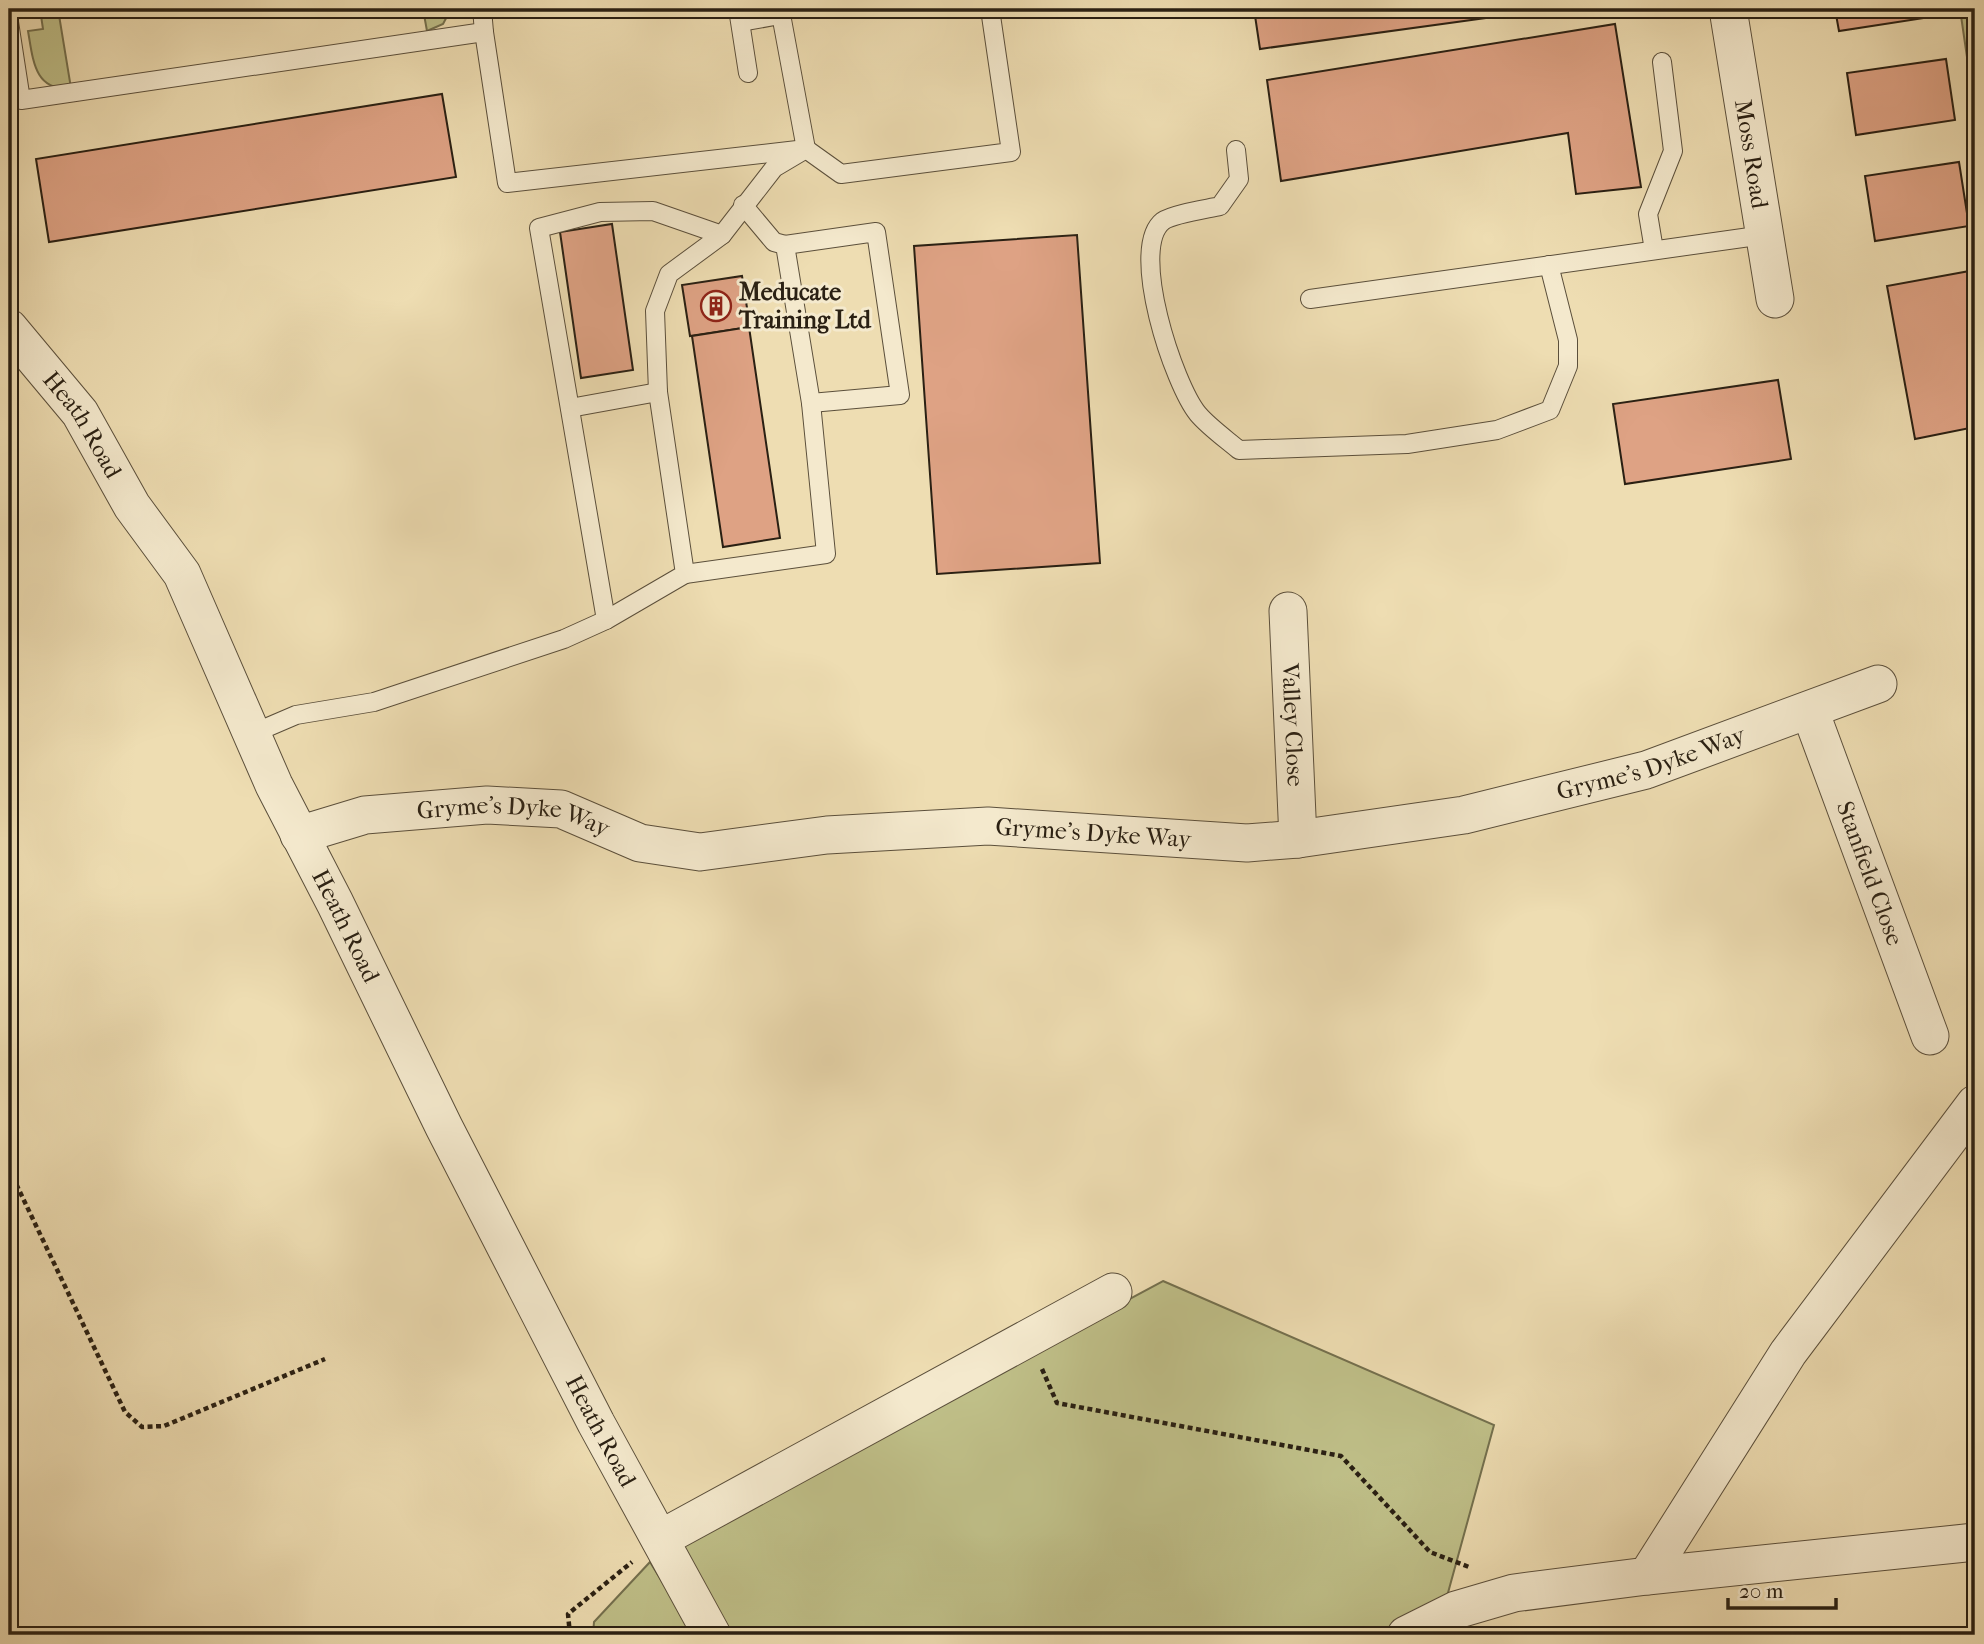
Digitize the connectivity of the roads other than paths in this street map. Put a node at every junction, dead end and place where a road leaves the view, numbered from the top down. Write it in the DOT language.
graph roads {
  1 [pos="482,9"];
  2 [pos="990,9"];
  3 [pos="1728,9"];
  4 [pos="780,12"];
  5 [pos="739,15"];
  6 [pos="9,22"];
  7 [pos="484,32"];
  8 [pos="1661,62"];
  9 [pos="748,73"];
  10 [pos="806,149"];
  11 [pos="1236,150"];
  12 [pos="743,205"];
  13 [pos="1764,234"];
  14 [pos="722,235"];
  15 [pos="785,245"];
  16 [pos="1654,250"];
  17 [pos="1549,265"];
  18 [pos="1310,299"];
  19 [pos="1775,299"];
  20 [pos="9,328"];
  21 [pos="658,392"];
  22 [pos="811,403"];
  23 [pos="570,408"];
  24 [pos="685,574"];
  25 [pos="1288,611"];
  26 [pos="606,620"];
  27 [pos="1878,684"];
  28 [pos="1810,711"];
  29 [pos="254,733"];
  30 [pos="299,835"];
  31 [pos="1298,839"];
  32 [pos="1930,1036"];
  33 [pos="1975,1104"];
  34 [pos="1113,1292"];
  35 [pos="660,1539"];
  36 [pos="1975,1542"];
  37 [pos="1647,1576"];
  38 [pos="712,1635"];
  39 [pos="1406,1635"];
  1 -- 7 [label="lane"];
  2 -- 10 [label="lane"];
  3 -- 13 [label="street, Moss Road"];
  4 -- 5 [label="lane"];
  4 -- 10 [label="lane"];
  5 -- 9 [label="lane"];
  6 -- 7 [label="lane"];
  7 -- 10 [label="lane"];
  8 -- 16 [label="lane"];
  10 -- 12 [label="lane"];
  11 -- 17 [label="lane"];
  12 -- 14 [label="lane"];
  12 -- 15 [label="lane"];
  13 -- 16 [label="lane"];
  13 -- 19 [label="street, Moss Road"];
  14 -- 21 [label="lane"];
  14 -- 23 [label="lane"];
  15 -- 22 [label="lane"];
  15 -- 22 [label="lane"];
  16 -- 17 [label="lane"];
  17 -- 18 [label="lane"];
  20 -- 29 [label="street, Heath Road"];
  21 -- 23 [label="lane"];
  21 -- 24 [label="lane"];
  22 -- 24 [label="lane"];
  23 -- 26 [label="lane"];
  24 -- 26 [label="lane"];
  25 -- 31 [label="street, Valley Close"];
  26 -- 29 [label="lane"];
  27 -- 28 [label="street, Gryme's Dyke Way"];
  28 -- 31 [label="street, Gryme's Dyke Way"];
  28 -- 32 [label="street, Stanfield Close"];
  29 -- 30 [label="street, Heath Road"];
  30 -- 31 [label="street, Gryme's Dyke Way"];
  30 -- 35 [label="street, Heath Road"];
  33 -- 37 [label="street"];
  34 -- 35 [label="street"];
  35 -- 38 [label="street, Heath Road"];
  36 -- 37 [label="street"];
  37 -- 39 [label="street"];
}
